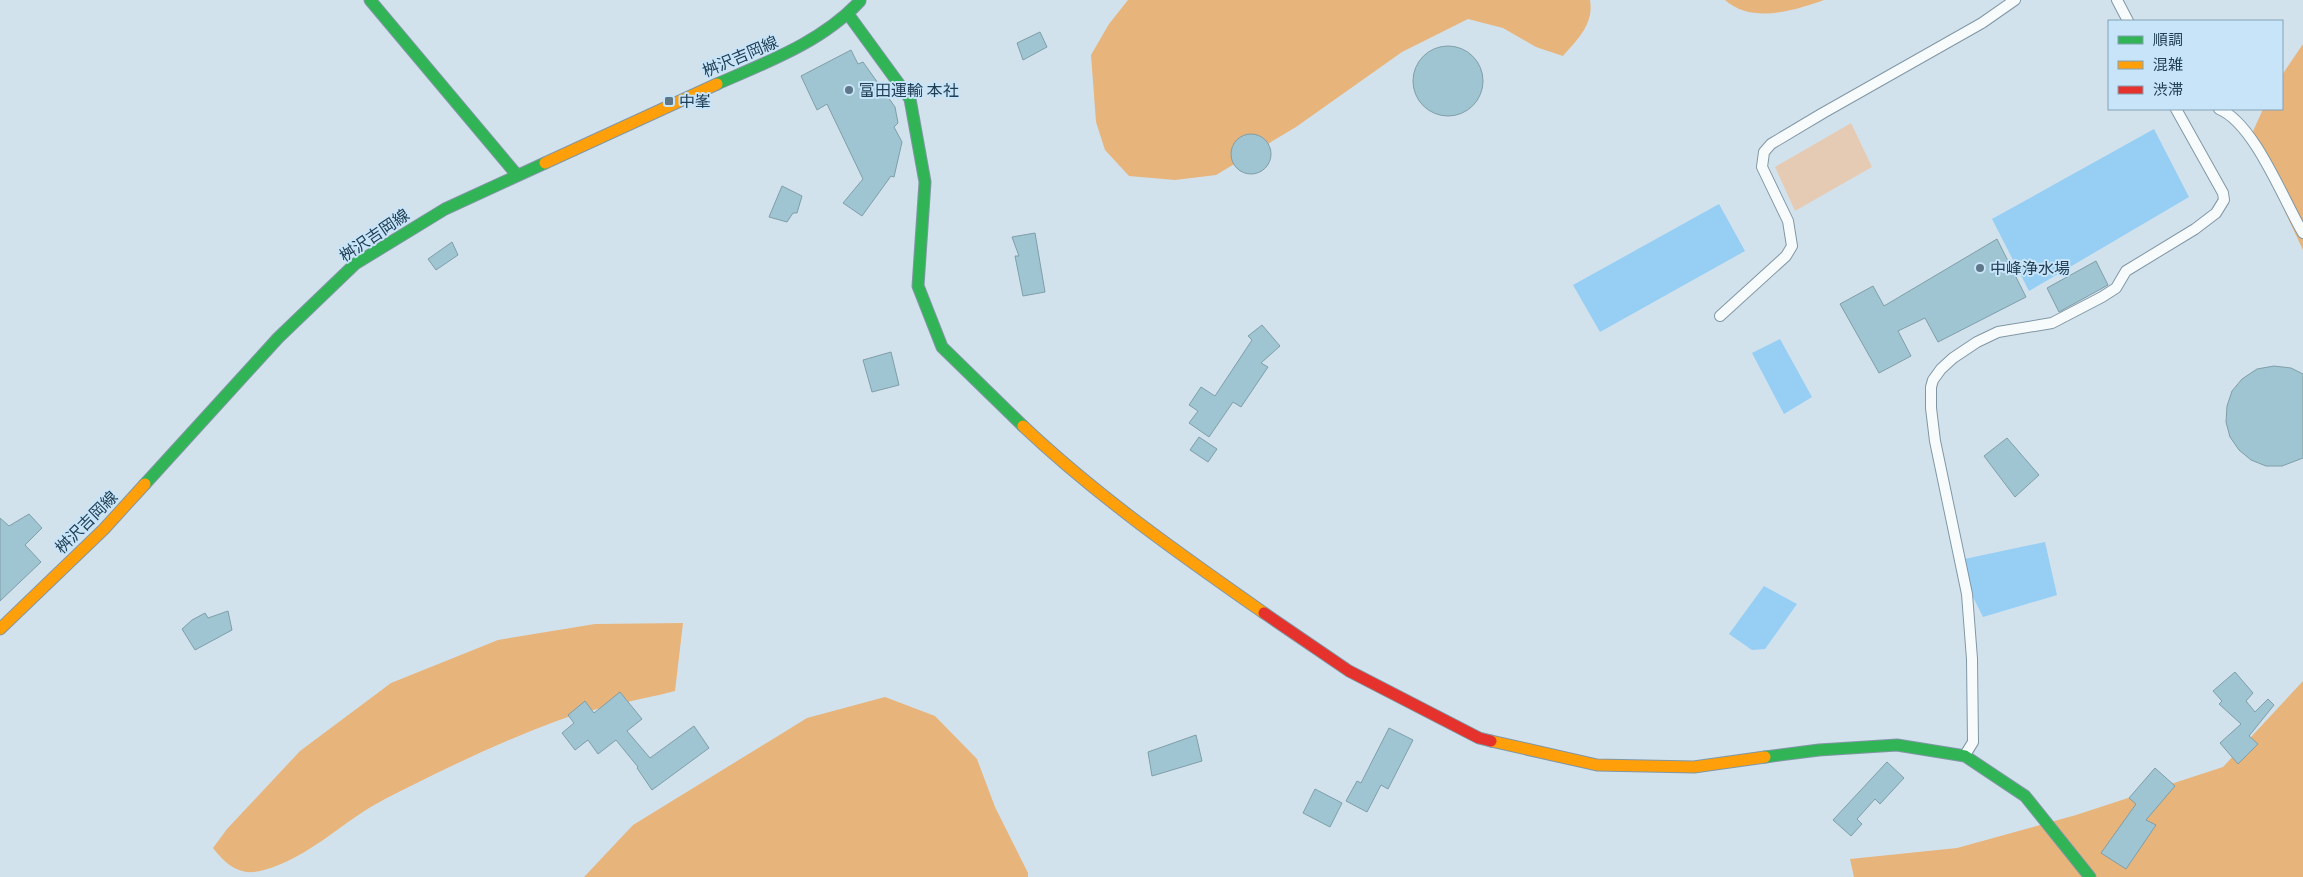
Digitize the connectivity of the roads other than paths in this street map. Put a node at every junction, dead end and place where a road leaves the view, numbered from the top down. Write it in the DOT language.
graph roads {
  1 [pos="370,0"];
  2 [pos="861,0"];
  3 [pos="2015,0"];
  4 [pos="2117,0"];
  5 [pos="848,14"];
  6 [pos="2127,20"];
  7 [pos="2177,110"];
  8 [pos="2222,110"];
  9 [pos="518,175"];
  10 [pos="2303,233"];
  11 [pos="1720,316"];
  12 [pos="0,629"];
  13 [pos="1964,756"];
  14 [pos="2089,876"];
  1 -- 9 [label="street"];
  2 -- 5 [label="street, 桝沢吉岡線"];
  3 -- 11 [label="lane"];
  4 -- 6 [label="lane"];
  5 -- 9 [label="street, 桝沢吉岡線"];
  5 -- 13 [label="street"];
  7 -- 13 [label="lane"];
  8 -- 10 [label="lane"];
  9 -- 12 [label="street, 桝沢吉岡線"];
  13 -- 14 [label="street"];
}
